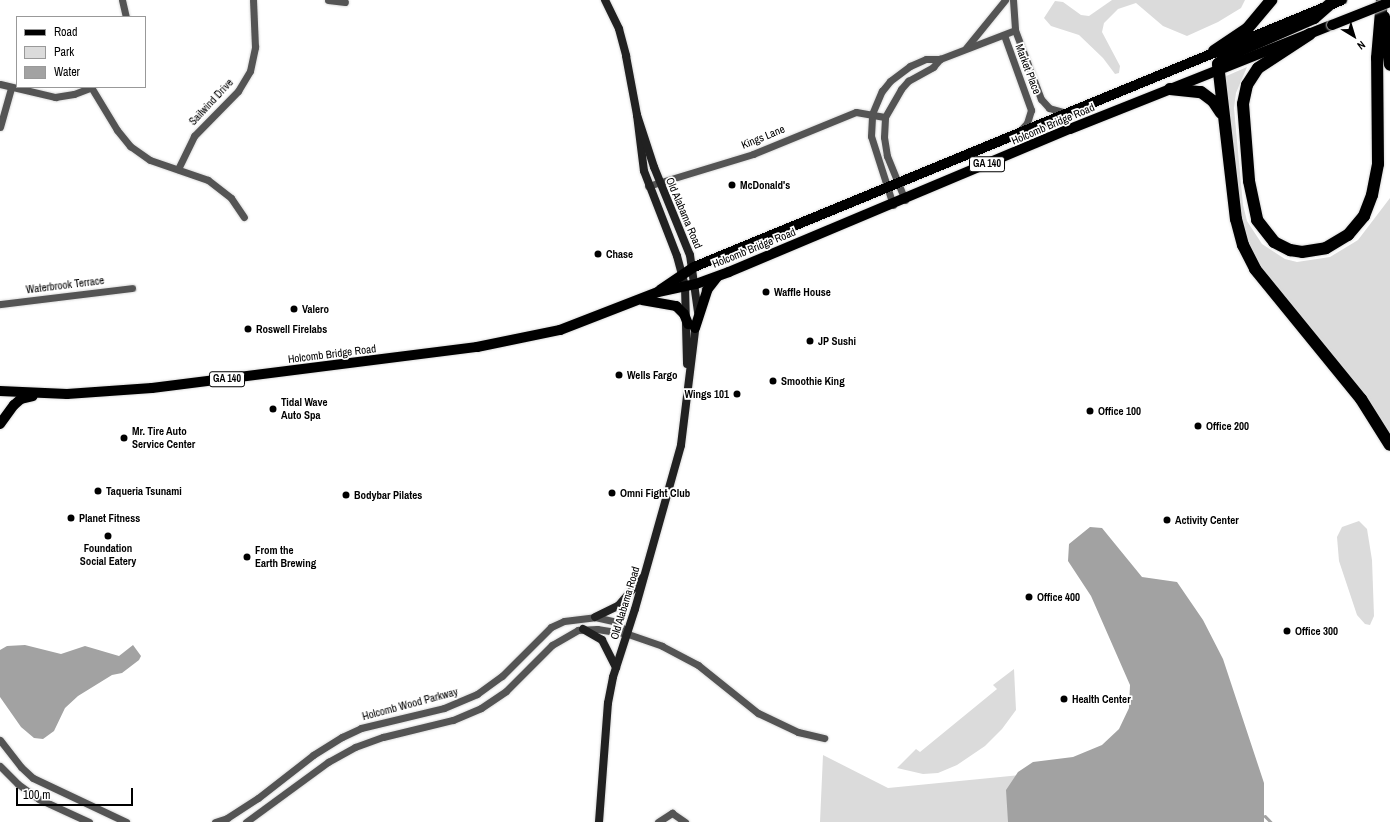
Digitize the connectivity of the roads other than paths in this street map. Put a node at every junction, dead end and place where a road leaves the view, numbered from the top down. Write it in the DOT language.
graph roads {
  1 [pos="122,0"];
  2 [pos="253,0"];
  3 [pos="328,0"];
  4 [pos="605,0"];
  5 [pos="1005,0"];
  6 [pos="1013,0"];
  7 [pos="1271,0"];
  8 [pos="1342,0"];
  9 [pos="1382,0"];
  10 [pos="345,2"];
  11 [pos="1390,2"];
  12 [pos="1329,5"];
  13 [pos="126,16"];
  14 [pos="1015,30"];
  15 [pos="1310,34"];
  16 [pos="1004,35"];
  17 [pos="964,50"];
  18 [pos="1214,51"];
  19 [pos="940,59"];
  20 [pos="1390,65"];
  21 [pos="1217,70"];
  22 [pos="0,84"];
  23 [pos="11,88"];
  24 [pos="89,88"];
  25 [pos="93,88"];
  26 [pos="1170,89"];
  27 [pos="1066,113"];
  28 [pos="872,114"];
  29 [pos="637,115"];
  30 [pos="885,117"];
  31 [pos="1224,123"];
  32 [pos="0,127"];
  33 [pos="1019,132"];
  34 [pos="178,169"];
  35 [pos="660,182"];
  36 [pos="898,182"];
  37 [pos="648,186"];
  38 [pos="887,187"];
  39 [pos="905,200"];
  40 [pos="893,204"];
  41 [pos="244,217"];
  42 [pos="694,267"];
  43 [pos="682,273"];
  44 [pos="717,277"];
  45 [pos="696,284"];
  46 [pos="685,286"];
  47 [pos="132,288"];
  48 [pos="658,292"];
  49 [pos="640,300"];
  50 [pos="0,304"];
  51 [pos="692,326"];
  52 [pos="0,391"];
  53 [pos="43,394"];
  54 [pos="0,424"];
  55 [pos="1390,445"];
  56 [pos="646,572"];
  57 [pos="595,618"];
  58 [pos="584,629"];
  59 [pos="628,634"];
  60 [pos="616,668"];
  61 [pos="824,738"];
  62 [pos="0,740"];
  63 [pos="0,766"];
  64 [pos="89,822"];
  65 [pos="126,822"];
  66 [pos="215,822"];
  67 [pos="246,822"];
  68 [pos="600,822"];
  69 [pos="658,822"];
  70 [pos="685,822"];
  1 -- 13 [label="street"];
  2 -- 34 [label="street, Sailwind Drive"];
  3 -- 10 [label="street"];
  4 -- 29 [label="main road, Old Alabama Road"];
  5 -- 17 [label="street"];
  6 -- 14 [label="street, Market Place"];
  7 -- 18 [label="highway"];
  8 -- 12 [label="main road, Holcomb Bridge Road / GA 140"];
  9 -- 15 [label="highway"];
  9 -- 20 [label="highway"];
  11 -- 15 [label="main road, Holcomb Bridge Road / GA 140, bridge"];
  12 -- 18 [label="main road, Holcomb Bridge Road / GA 140"];
  12 -- 21 [label="highway"];
  14 -- 16 [label="street"];
  14 -- 27 [label="street, Market Place"];
  15 -- 21 [label="main road, Holcomb Bridge Road / GA 140"];
  16 -- 17 [label="street"];
  16 -- 33 [label="street, Market Place"];
  17 -- 19 [label="street"];
  18 -- 27 [label="main road, Holcomb Bridge Road / GA 140"];
  19 -- 28 [label="street"];
  19 -- 30 [label="street"];
  21 -- 26 [label="main road, Holcomb Bridge Road / GA 140"];
  21 -- 31 [label="highway"];
  22 -- 23 [label="street"];
  23 -- 24 [label="street"];
  23 -- 32 [label="street"];
  25 -- 34 [label="street"];
  26 -- 31 [label="highway"];
  26 -- 39 [label="main road, Holcomb Bridge Road / GA 140"];
  27 -- 33 [label="main road, Holcomb Bridge Road / GA 140"];
  28 -- 30 [label="street, Kings Lane"];
  28 -- 35 [label="street, Kings Lane"];
  28 -- 38 [label="street"];
  29 -- 35 [label="main road, Old Alabama Road"];
  29 -- 37 [label="main road, Old Alabama Road"];
  30 -- 36 [label="street"];
  31 -- 55 [label="highway"];
  33 -- 36 [label="main road, Holcomb Bridge Road / GA 140"];
  34 -- 41 [label="street"];
  35 -- 37 [label="street, Kings Lane"];
  35 -- 42 [label="main road, Old Alabama Road"];
  36 -- 38 [label="main road, Holcomb Bridge Road / GA 140"];
  36 -- 39 [label="street"];
  37 -- 43 [label="main road, Old Alabama Road"];
  38 -- 40 [label="street"];
  38 -- 42 [label="main road, Holcomb Bridge Road / GA 140"];
  39 -- 40 [label="main road, Holcomb Bridge Road / GA 140"];
  40 -- 44 [label="main road, Holcomb Bridge Road / GA 140"];
  42 -- 43 [label="main road, Holcomb Bridge Road / GA 140"];
  42 -- 45 [label="main road, Old Alabama Road"];
  43 -- 46 [label="main road, Old Alabama Road"];
  43 -- 48 [label="main road, Holcomb Bridge Road / GA 140"];
  44 -- 45 [label="main road, Holcomb Bridge Road / GA 140"];
  44 -- 51 [label="main road"];
  45 -- 46 [label="main road, Holcomb Bridge Road / GA 140"];
  45 -- 51 [label="main road, Old Alabama Road"];
  46 -- 48 [label="main road, Holcomb Bridge Road / GA 140"];
  46 -- 51 [label="main road, Old Alabama Road"];
  47 -- 50 [label="street, Waterbrook Terrace"];
  48 -- 49 [label="main road, Holcomb Bridge Road / GA 140"];
  49 -- 51 [label="main road"];
  49 -- 53 [label="main road, Holcomb Bridge Road / GA 140"];
  51 -- 56 [label="main road, Old Alabama Road"];
  52 -- 53 [label="main road, Holcomb Bridge Road / GA 140"];
  53 -- 54 [label="main road"];
  56 -- 57 [label="main road"];
  56 -- 59 [label="main road, Old Alabama Road"];
  57 -- 59 [label="street, Holcomb Wood Parkway"];
  57 -- 66 [label="street, Holcomb Wood Parkway"];
  58 -- 59 [label="street, Holcomb Wood Parkway"];
  58 -- 60 [label="main road"];
  58 -- 67 [label="street, Holcomb Wood Parkway"];
  59 -- 60 [label="main road, Old Alabama Road"];
  59 -- 61 [label="street, Holcomb Wood Parkway"];
  60 -- 68 [label="main road, Old Alabama Road"];
  62 -- 65 [label="street"];
  63 -- 64 [label="street"];
  69 -- 70 [label="street"];
}
